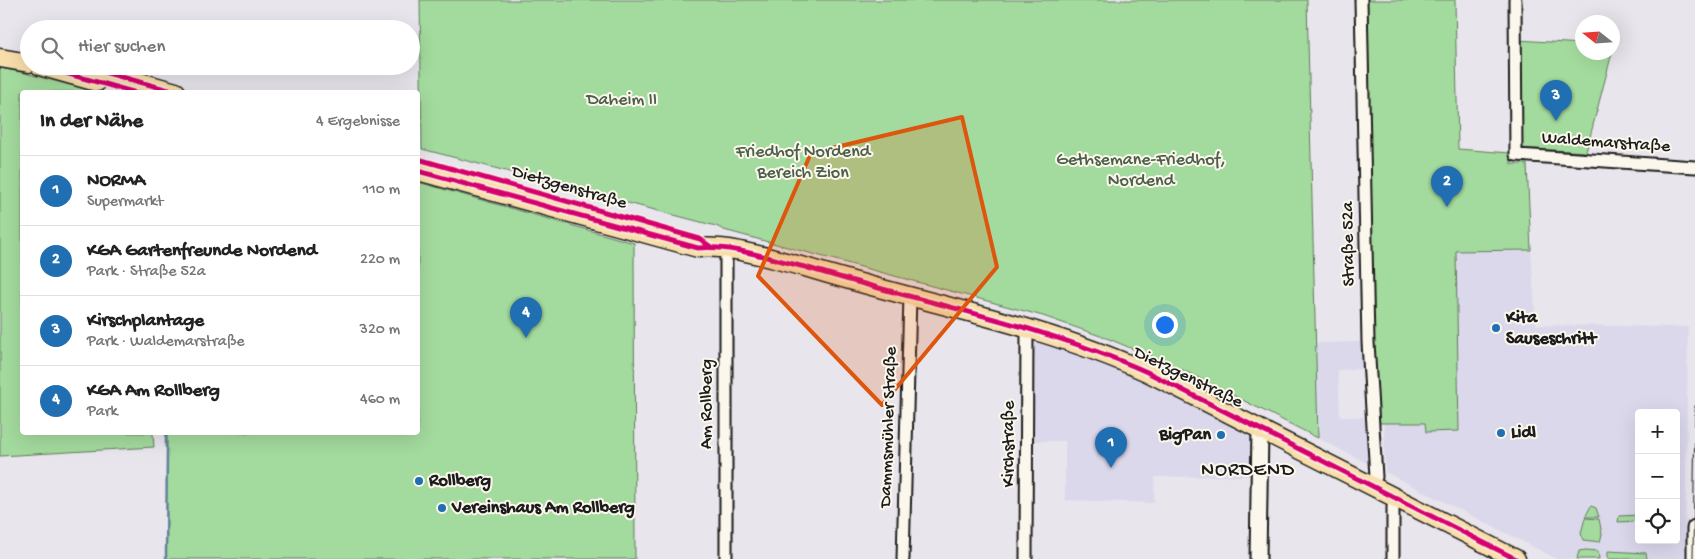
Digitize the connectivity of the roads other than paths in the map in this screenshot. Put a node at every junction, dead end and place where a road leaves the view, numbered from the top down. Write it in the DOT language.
graph roads {
  1 [pos="1361,0"];
  2 [pos="1515,0"];
  3 [pos="0,47"];
  4 [pos="20,50"];
  5 [pos="0,58"];
  6 [pos="20,62"];
  7 [pos="72,75"];
  8 [pos="110,75"];
  9 [pos="126,90"];
  10 [pos="157,90"];
  11 [pos="420,166"];
  12 [pos="1695,167"];
  13 [pos="718,248"];
  14 [pos="910,296"];
  15 [pos="1027,330"];
  16 [pos="1260,428"];
  17 [pos="1371,485"];
  18 [pos="1397,498"];
  19 [pos="1695,528"];
  20 [pos="726,559"];
  21 [pos="903,559"];
  22 [pos="1026,559"];
  23 [pos="1258,559"];
  24 [pos="1393,559"];
  25 [pos="1516,559"];
  26 [pos="1694,559"];
  1 -- 17 [label="street, Straße 52a"];
  2 -- 12 [label="street, Waldemarstraße"];
  3 -- 4 [label="main road"];
  5 -- 6 [label="main road"];
  7 -- 9 [label="main road"];
  8 -- 10 [label="main road"];
  11 -- 13 [label="main road, Dietzgenstraße"];
  13 -- 14 [label="main road, Dietzgenstraße"];
  13 -- 20 [label="street, Am Rollberg"];
  14 -- 15 [label="main road, Dietzgenstraße"];
  14 -- 21 [label="street, Dammsmühler Straße"];
  15 -- 16 [label="main road, Dietzgenstraße"];
  15 -- 22 [label="street, Kirchstraße"];
  16 -- 17 [label="main road, Dietzgenstraße"];
  16 -- 23 [label="street"];
  17 -- 18 [label="main road, Dietzgenstraße"];
  18 -- 24 [label="street"];
  18 -- 25 [label="main road, Dietzgenstraße"];
  19 -- 26 [label="street"];
}
